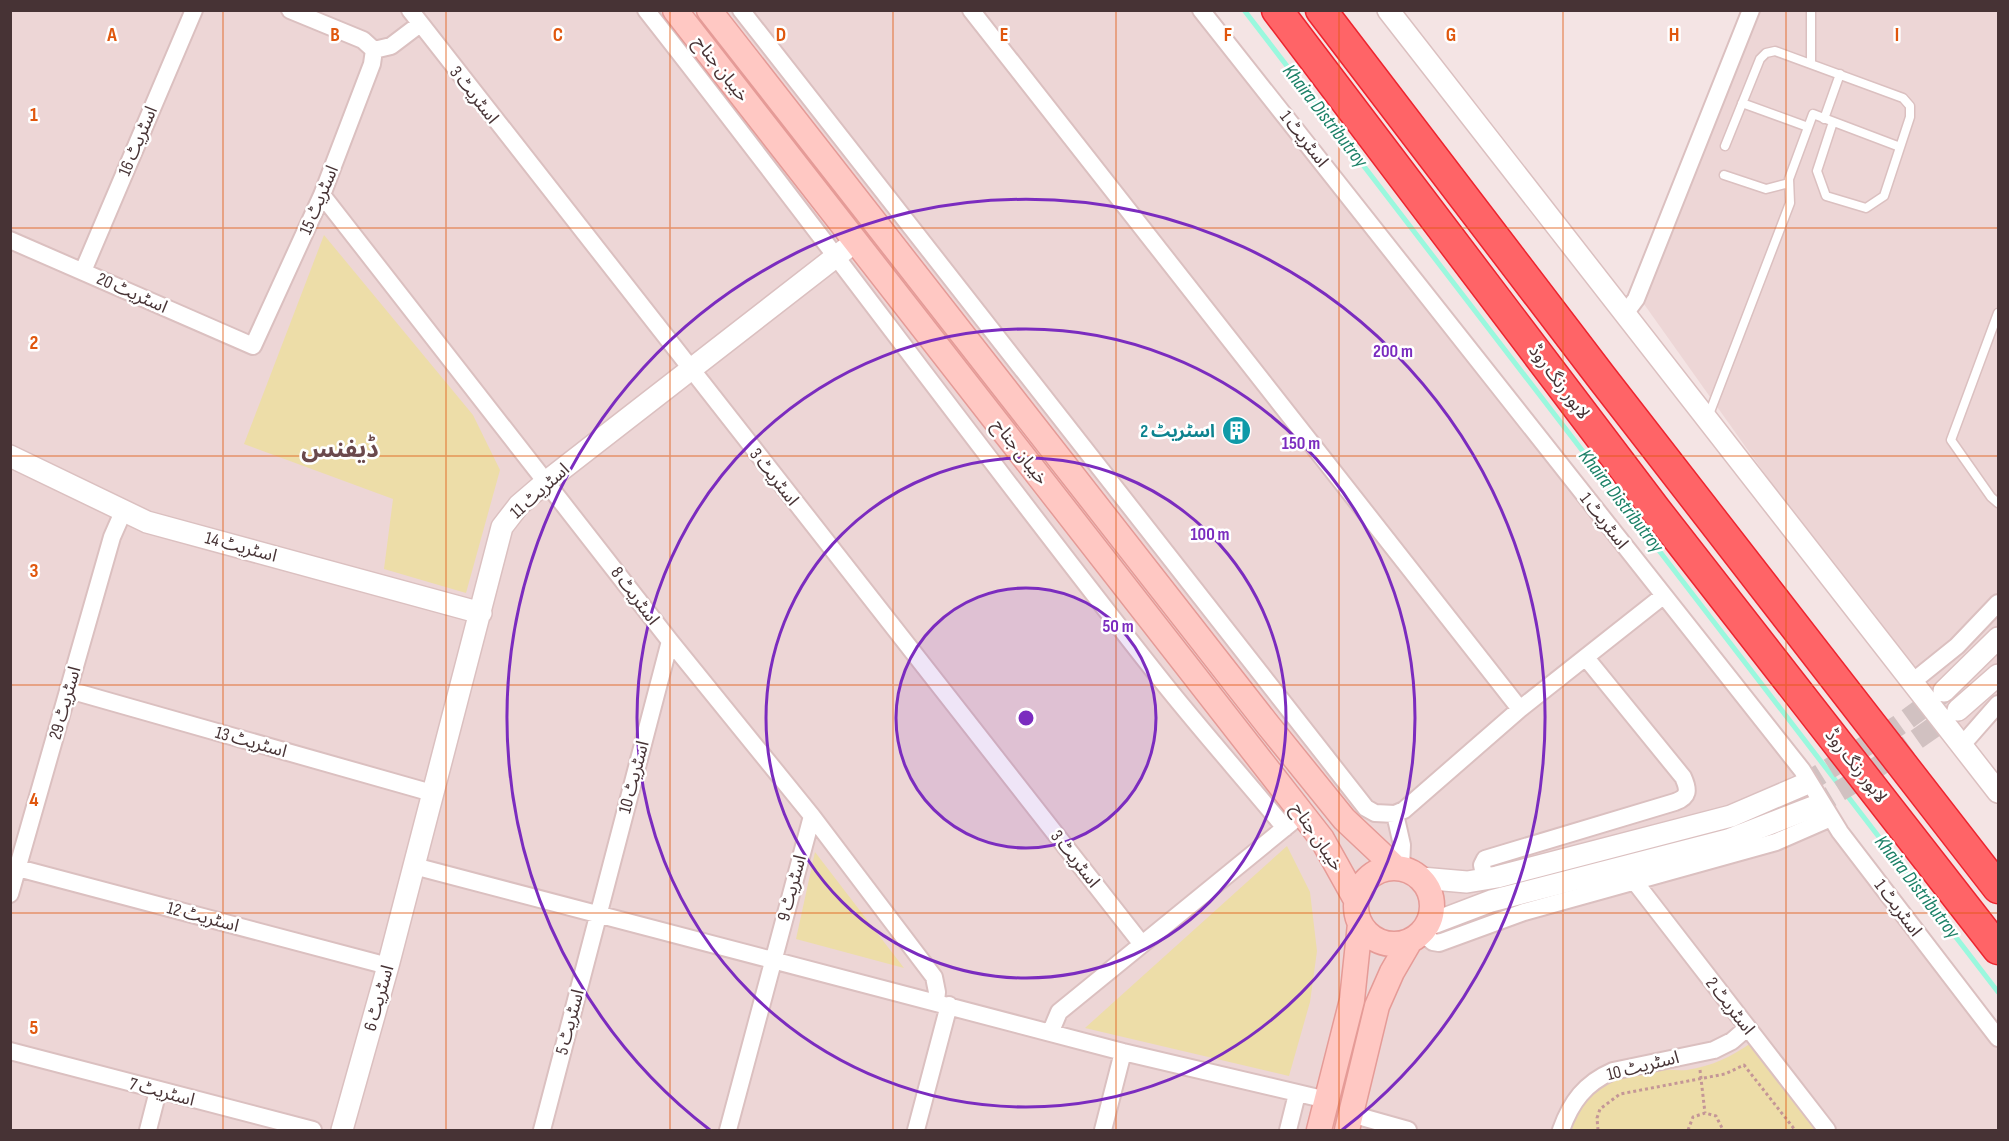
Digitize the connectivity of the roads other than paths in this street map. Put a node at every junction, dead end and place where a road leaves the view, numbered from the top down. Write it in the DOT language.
graph roads {
  1 [pos="194,10"];
  2 [pos="290,10"];
  3 [pos="646,10"];
  4 [pos="675,10"];
  5 [pos="709,10"];
  6 [pos="741,10"];
  7 [pos="971,10"];
  8 [pos="1201,10"];
  9 [pos="1277,10"];
  10 [pos="1322,10"];
  11 [pos="1388,10"];
  12 [pos="1751,10"];
  13 [pos="1811,10"];
  14 [pos="418,16"];
  15 [pos="374,50"];
  16 [pos="1811,63"];
  17 [pos="1840,74"];
  18 [pos="1742,103"];
  19 [pos="1824,118"];
  20 [pos="1833,122"];
  21 [pos="1808,127"];
  22 [pos="1725,146"];
  23 [pos="1900,147"];
  24 [pos="1724,175"];
  25 [pos="1789,183"];
  26 [pos="322,195"];
  27 [pos="10,240"];
  28 [pos="856,241"];
  29 [pos="836,256"];
  30 [pos="83,271"];
  31 [pos="1998,313"];
  32 [pos="1624,315"];
  33 [pos="253,346"];
  34 [pos="691,371"];
  35 [pos="1706,420"];
  36 [pos="10,456"];
  37 [pos="547,481"];
  38 [pos="1998,503"];
  39 [pos="123,512"];
  40 [pos="1663,596"];
  41 [pos="1998,603"];
  42 [pos="481,613"];
  43 [pos="1998,638"];
  44 [pos="670,641"];
  45 [pos="1587,659"];
  46 [pos="1998,675"];
  47 [pos="1911,683"];
  48 [pos="69,690"];
  49 [pos="1944,691"];
  50 [pos="1998,704"];
  51 [pos="1520,709"];
  52 [pos="1958,710"];
  53 [pos="1962,745"];
  54 [pos="1803,785"];
  55 [pos="1998,792"];
  56 [pos="432,793"];
  57 [pos="1813,807"];
  58 [pos="1395,814"];
  59 [pos="812,816"];
  60 [pos="1831,818"];
  61 [pos="1293,821"];
  62 [pos="414,866"];
  63 [pos="18,868"];
  64 [pos="1406,871"];
  65 [pos="1485,880"];
  66 [pos="1635,882"];
  67 [pos="1998,888"];
  68 [pos="10,894"];
  69 [pos="1356,900"];
  70 [pos="599,913"];
  71 [pos="1360,924"];
  72 [pos="1420,933"];
  73 [pos="1141,943"];
  74 [pos="1998,949"];
  75 [pos="772,960"];
  76 [pos="388,966"];
  77 [pos="942,1003"];
  78 [pos="1747,1028"];
  79 [pos="1051,1031"];
  80 [pos="1998,1038"];
  81 [pos="10,1051"];
  82 [pos="1123,1052"];
  83 [pos="158,1091"];
  84 [pos="1298,1094"];
  85 [pos="1327,1101"];
  86 [pos="1359,1124"];
  87 [pos="148,1131"];
  88 [pos="313,1131"];
  89 [pos="342,1131"];
  90 [pos="542,1131"];
  91 [pos="728,1131"];
  92 [pos="916,1131"];
  93 [pos="1103,1131"];
  94 [pos="1288,1131"];
  95 [pos="1319,1131"];
  96 [pos="1408,1131"];
  97 [pos="1562,1131"];
  98 [pos="1827,1131"];
  1 -- 30 [label="street, اسٹریٹ 16"];
  2 -- 15 [label="street"];
  3 -- 29 [label="street"];
  4 -- 28 [label="main road, خیبان جناح"];
  5 -- 64 [label="main road, خیبان جناح"];
  6 -- 58 [label="street"];
  7 -- 51 [label="street"];
  8 -- 40 [label="street, اسٹریٹ 1"];
  9 -- 74 [label="highway, لاہور رنگ روڈ"];
  10 -- 67 [label="highway, لاہور رنگ روڈ"];
  11 -- 32 [label="street"];
  12 -- 32 [label="street"];
  13 -- 16 [label="lane"];
  14 -- 15 [label="street"];
  14 -- 34 [label="street, اسٹریٹ 3"];
  15 -- 26 [label="street, اسٹریٹ 15"];
  16 -- 17 [label="lane"];
  16 -- 18 [label="lane"];
  17 -- 19 [label="lane"];
  17 -- 23 [label="lane"];
  18 -- 21 [label="lane"];
  18 -- 22 [label="lane"];
  19 -- 20 [label="lane"];
  19 -- 21 [label="lane"];
  20 -- 23 [label="lane"];
  20 -- 23 [label="lane"];
  21 -- 25 [label="lane"];
  24 -- 25 [label="lane"];
  25 -- 35 [label="lane"];
  26 -- 33 [label="street, اسٹریٹ 15"];
  26 -- 37 [label="street, اسٹریٹ 8"];
  27 -- 30 [label="street, اسٹریٹ 20"];
  28 -- 29 [label="street, اسٹریٹ 11"];
  28 -- 61 [label="main road, خیبان جناح"];
  29 -- 34 [label="street, اسٹریٹ 11"];
  29 -- 61 [label="street"];
  30 -- 33 [label="street, اسٹریٹ 20"];
  31 -- 38 [label="lane"];
  32 -- 35 [label="street"];
  34 -- 37 [label="street, اسٹریٹ 11"];
  34 -- 73 [label="street, اسٹریٹ 3"];
  35 -- 47 [label="street"];
  36 -- 39 [label="street, اسٹریٹ 14"];
  37 -- 42 [label="street, اسٹریٹ 11"];
  37 -- 44 [label="street, اسٹریٹ 8"];
  39 -- 42 [label="street, اسٹریٹ 14"];
  39 -- 48 [label="street, اسٹریٹ 29"];
  40 -- 45 [label="street"];
  40 -- 60 [label="street, اسٹریٹ 1"];
  41 -- 47 [label="street"];
  42 -- 56 [label="street, اسٹریٹ 11"];
  43 -- 49 [label="street"];
  44 -- 59 [label="street, اسٹریٹ 8"];
  44 -- 70 [label="street, اسٹریٹ 10"];
  45 -- 51 [label="street"];
  45 -- 65 [label="street"];
  46 -- 52 [label="street"];
  47 -- 53 [label="street"];
  48 -- 56 [label="street, اسٹریٹ 13"];
  48 -- 63 [label="street, اسٹریٹ 29"];
  50 -- 53 [label="street"];
  51 -- 58 [label="street"];
  53 -- 55 [label="street"];
  54 -- 65 [label="street"];
  56 -- 62 [label="street, اسٹریٹ 11"];
  57 -- 72 [label="street"];
  58 -- 64 [label="street"];
  59 -- 75 [label="street, اسٹریٹ 9"];
  59 -- 77 [label="street, اسٹریٹ 8"];
  60 -- 66 [label="street"];
  60 -- 80 [label="street, اسٹریٹ 1"];
  61 -- 69 [label="main road, خیبان جناح"];
  61 -- 73 [label="street"];
  62 -- 70 [label="street"];
  62 -- 76 [label="street, اسٹریٹ 6"];
  63 -- 68 [label="street, اسٹریٹ 29"];
  63 -- 76 [label="street, اسٹریٹ 12"];
  64 -- 65 [label="street"];
  64 -- 69 [label="main road"];
  64 -- 72 [label="main road"];
  66 -- 72 [label="street"];
  66 -- 78 [label="street, اسٹریٹ 2"];
  69 -- 71 [label="main road"];
  70 -- 75 [label="street"];
  70 -- 90 [label="street, اسٹریٹ 5"];
  71 -- 72 [label="main road"];
  71 -- 85 [label="main road"];
  72 -- 86 [label="main road"];
  73 -- 79 [label="street"];
  75 -- 77 [label="street"];
  75 -- 91 [label="street"];
  76 -- 89 [label="street, اسٹریٹ 6"];
  77 -- 79 [label="street"];
  77 -- 92 [label="street"];
  78 -- 97 [label="street, اسٹریٹ 10"];
  78 -- 98 [label="street, اسٹریٹ 2"];
  79 -- 82 [label="street"];
  81 -- 83 [label="street, اسٹریٹ 7"];
  82 -- 84 [label="street"];
  82 -- 93 [label="street"];
  83 -- 87 [label="street"];
  83 -- 88 [label="street, اسٹریٹ 7"];
  84 -- 85 [label="street"];
  84 -- 94 [label="street"];
  85 -- 95 [label="main road"];
  86 -- 96 [label="street"];
}
